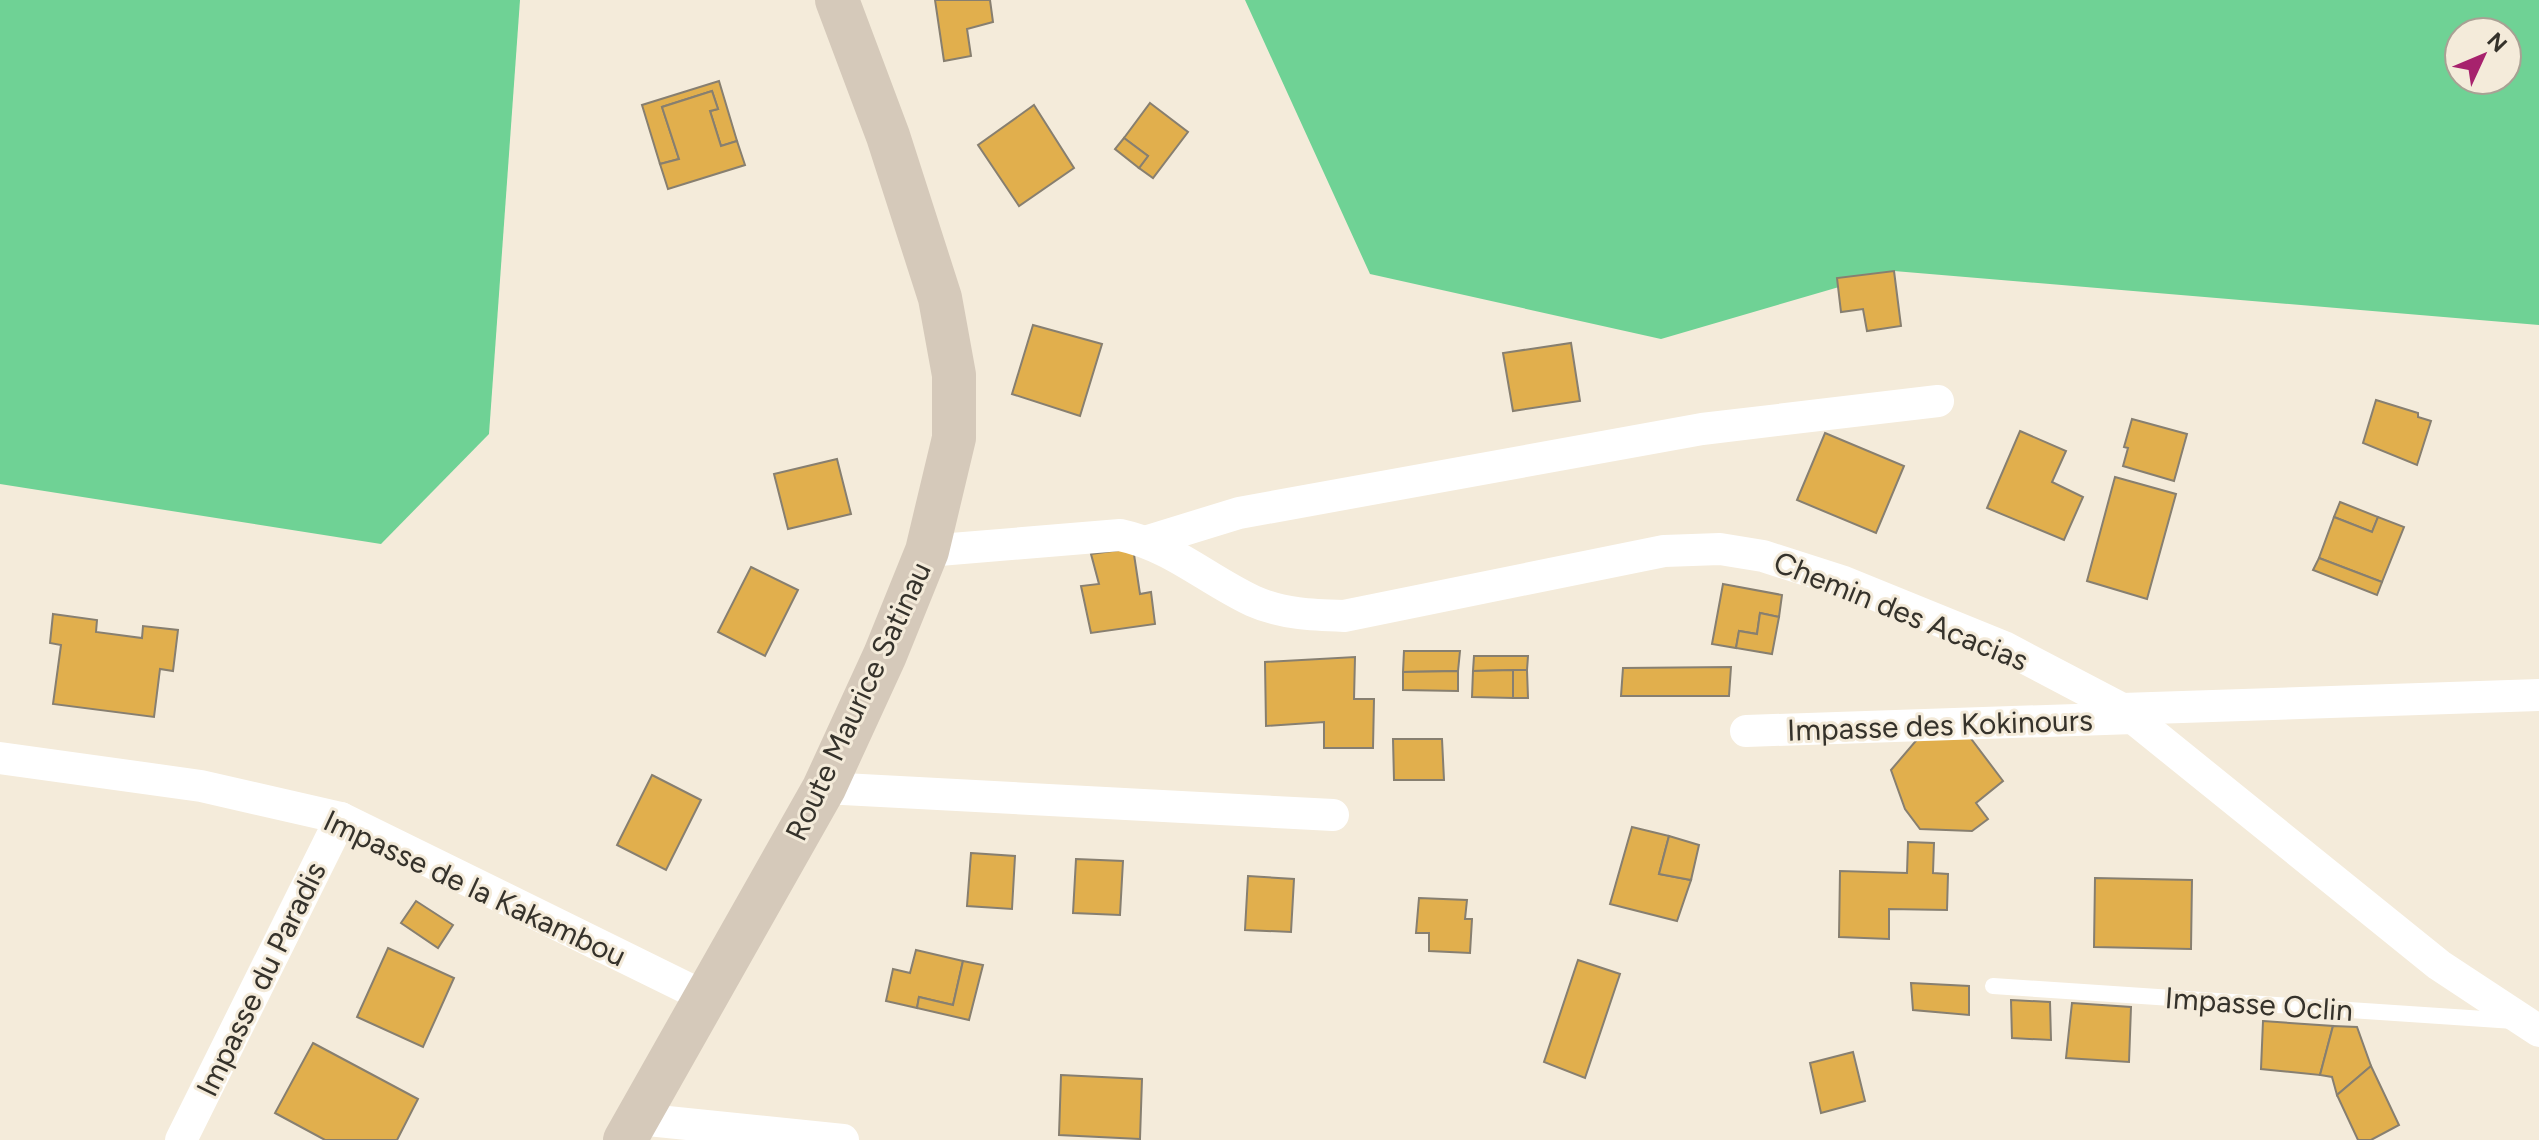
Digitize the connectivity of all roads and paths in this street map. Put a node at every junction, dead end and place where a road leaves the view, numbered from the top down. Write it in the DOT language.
graph roads {
  1 [pos="837,0"];
  2 [pos="1938,401"];
  3 [pos="1148,541"];
  4 [pos="927,551"];
  5 [pos="2539,695"];
  6 [pos="2128,714"];
  7 [pos="1746,731"];
  8 [pos="0,758"];
  9 [pos="824,788"];
  10 [pos="1333,815"];
  11 [pos="341,818"];
  12 [pos="1993,986"];
  13 [pos="707,998"];
  14 [pos="2532,1026"];
  15 [pos="632,1130"];
  16 [pos="181,1140"];
  17 [pos="843,1140"];
  1 -- 4 [label="main road, Route Maurice Satinau"];
  2 -- 3 [label="street"];
  3 -- 4 [label="street, Chemin des Acacias"];
  3 -- 6 [label="street, Chemin des Acacias"];
  4 -- 9 [label="main road, Route Maurice Satinau"];
  5 -- 6 [label="street, Impasse des Kokinours"];
  6 -- 7 [label="street, Impasse des Kokinours"];
  6 -- 14 [label="street, Chemin des Acacias"];
  8 -- 11 [label="street, Impasse de la Kakambou"];
  9 -- 10 [label="street"];
  9 -- 13 [label="main road, Route Maurice Satinau"];
  11 -- 13 [label="street, Impasse de la Kakambou"];
  11 -- 16 [label="street, Impasse du Paradis"];
  12 -- 14 [label="lane, Impasse Oclin"];
  13 -- 15 [label="main road, Route Maurice Satinau"];
  15 -- 17 [label="street"];
}
